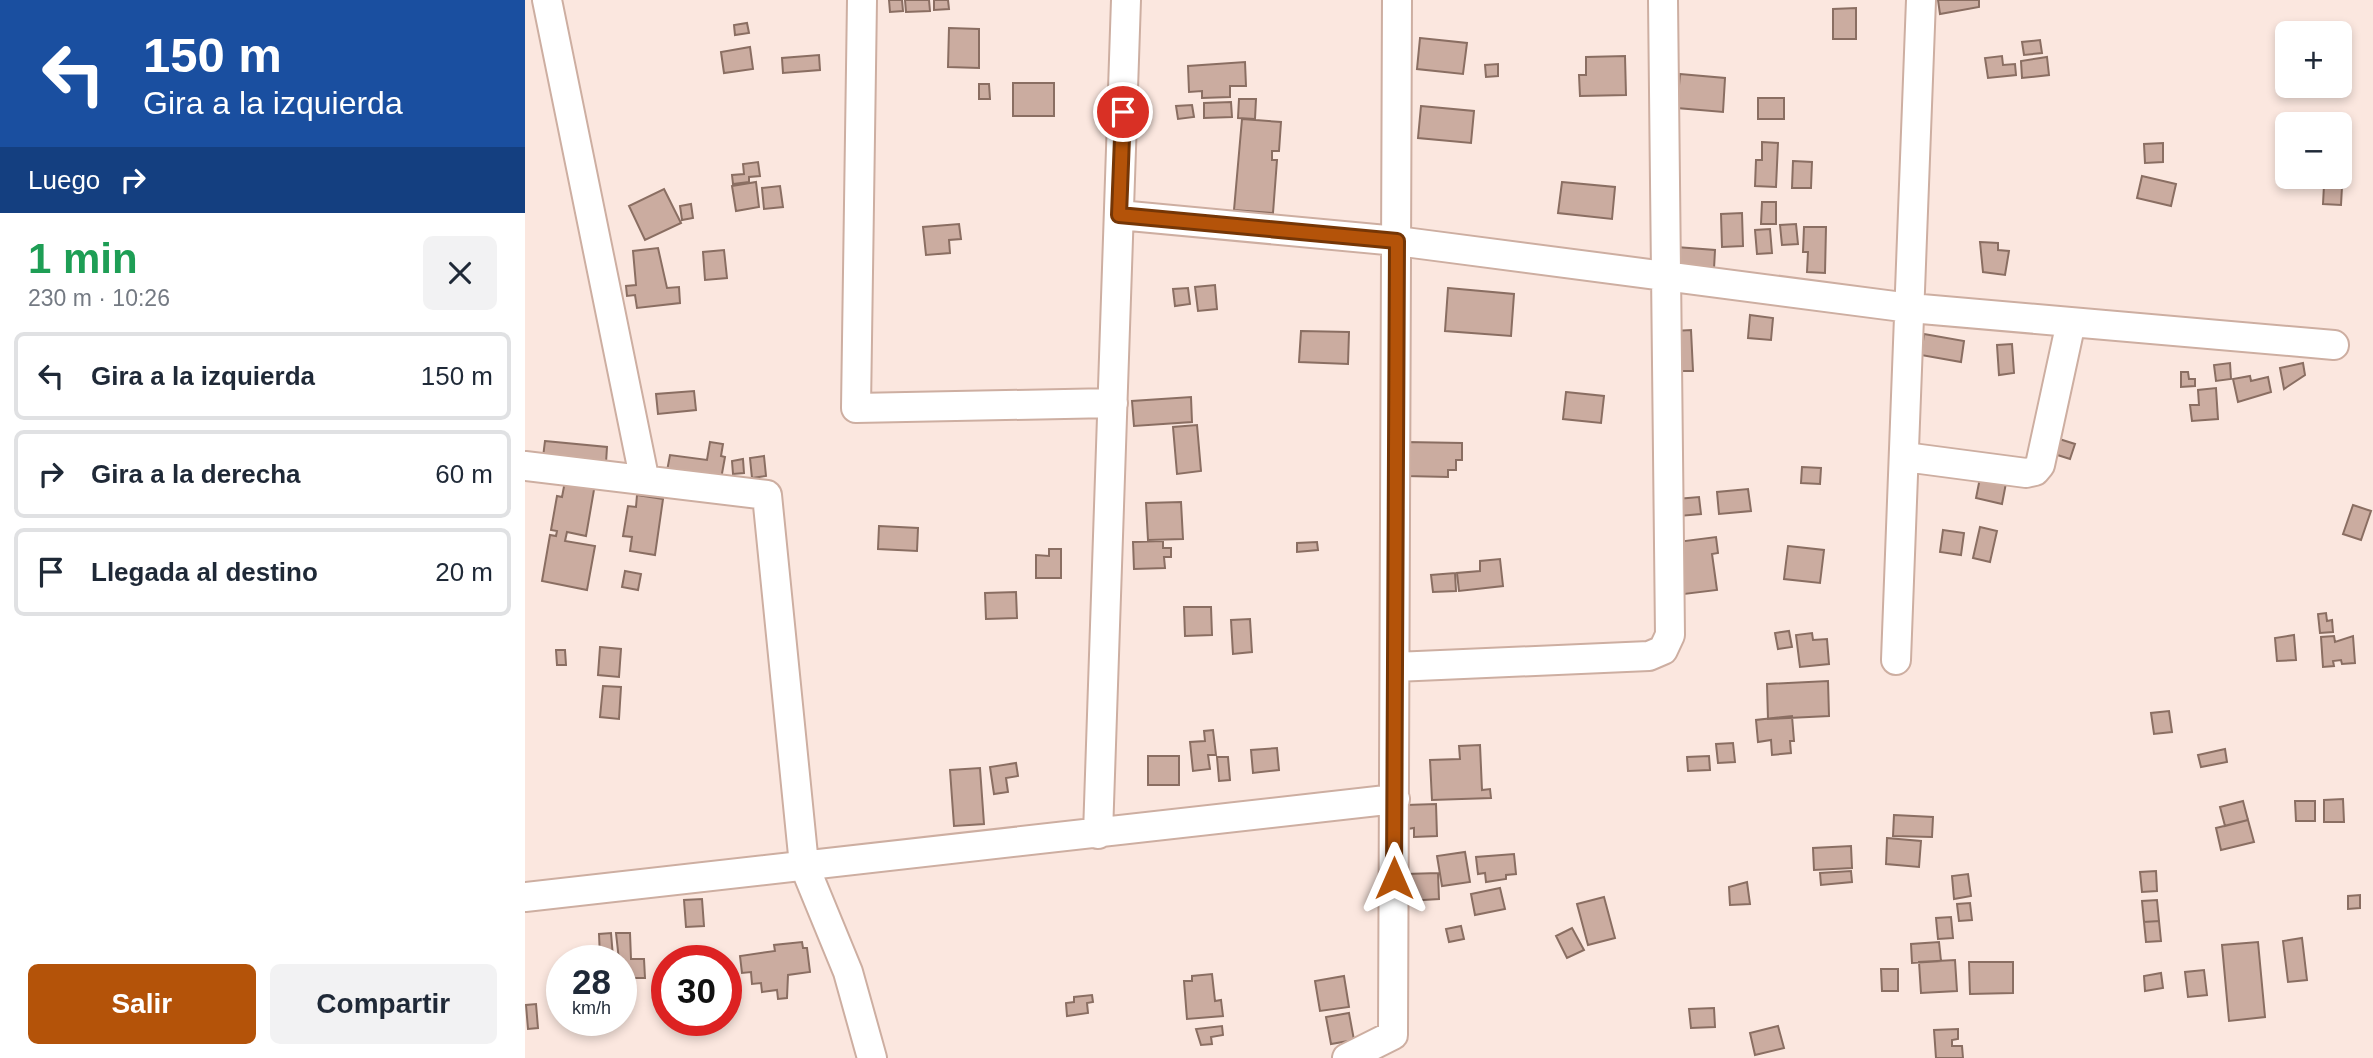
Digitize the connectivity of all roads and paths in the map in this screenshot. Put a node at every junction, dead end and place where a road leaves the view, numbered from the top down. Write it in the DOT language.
graph roads {
  1 [pos="547,0"];
  2 [pos="862,0"];
  3 [pos="1126,0"];
  4 [pos="1397,0"];
  5 [pos="1663,0"];
  6 [pos="1921,0"];
  7 [pos="1119,215"];
  8 [pos="1397,241"];
  9 [pos="1665,274"];
  10 [pos="1910,308"];
  11 [pos="2071,322"];
  12 [pos="2334,345"];
  13 [pos="1113,402"];
  14 [pos="1905,457"];
  15 [pos="525,466"];
  16 [pos="644,477"];
  17 [pos="1896,660"];
  18 [pos="1395,667"];
  19 [pos="1395,799"];
  20 [pos="1098,834"];
  21 [pos="804,865"];
  22 [pos="525,897"];
  23 [pos="872,1058"];
  24 [pos="1347,1058"];
  1 -- 16 [label="street"];
  2 -- 13 [label="street"];
  3 -- 7 [label="street"];
  4 -- 8 [label="street"];
  5 -- 9 [label="street"];
  6 -- 10 [label="street"];
  7 -- 8 [label="street"];
  7 -- 13 [label="street"];
  8 -- 9 [label="street"];
  8 -- 18 [label="street"];
  9 -- 10 [label="street"];
  9 -- 18 [label="street"];
  10 -- 11 [label="street"];
  10 -- 14 [label="street"];
  11 -- 12 [label="street"];
  11 -- 14 [label="street"];
  13 -- 20 [label="street"];
  14 -- 17 [label="street"];
  15 -- 16 [label="street"];
  16 -- 21 [label="street"];
  18 -- 19 [label="street"];
  19 -- 20 [label="street"];
  19 -- 24 [label="street"];
  20 -- 21 [label="street"];
  21 -- 22 [label="street"];
  21 -- 23 [label="street"];
}
